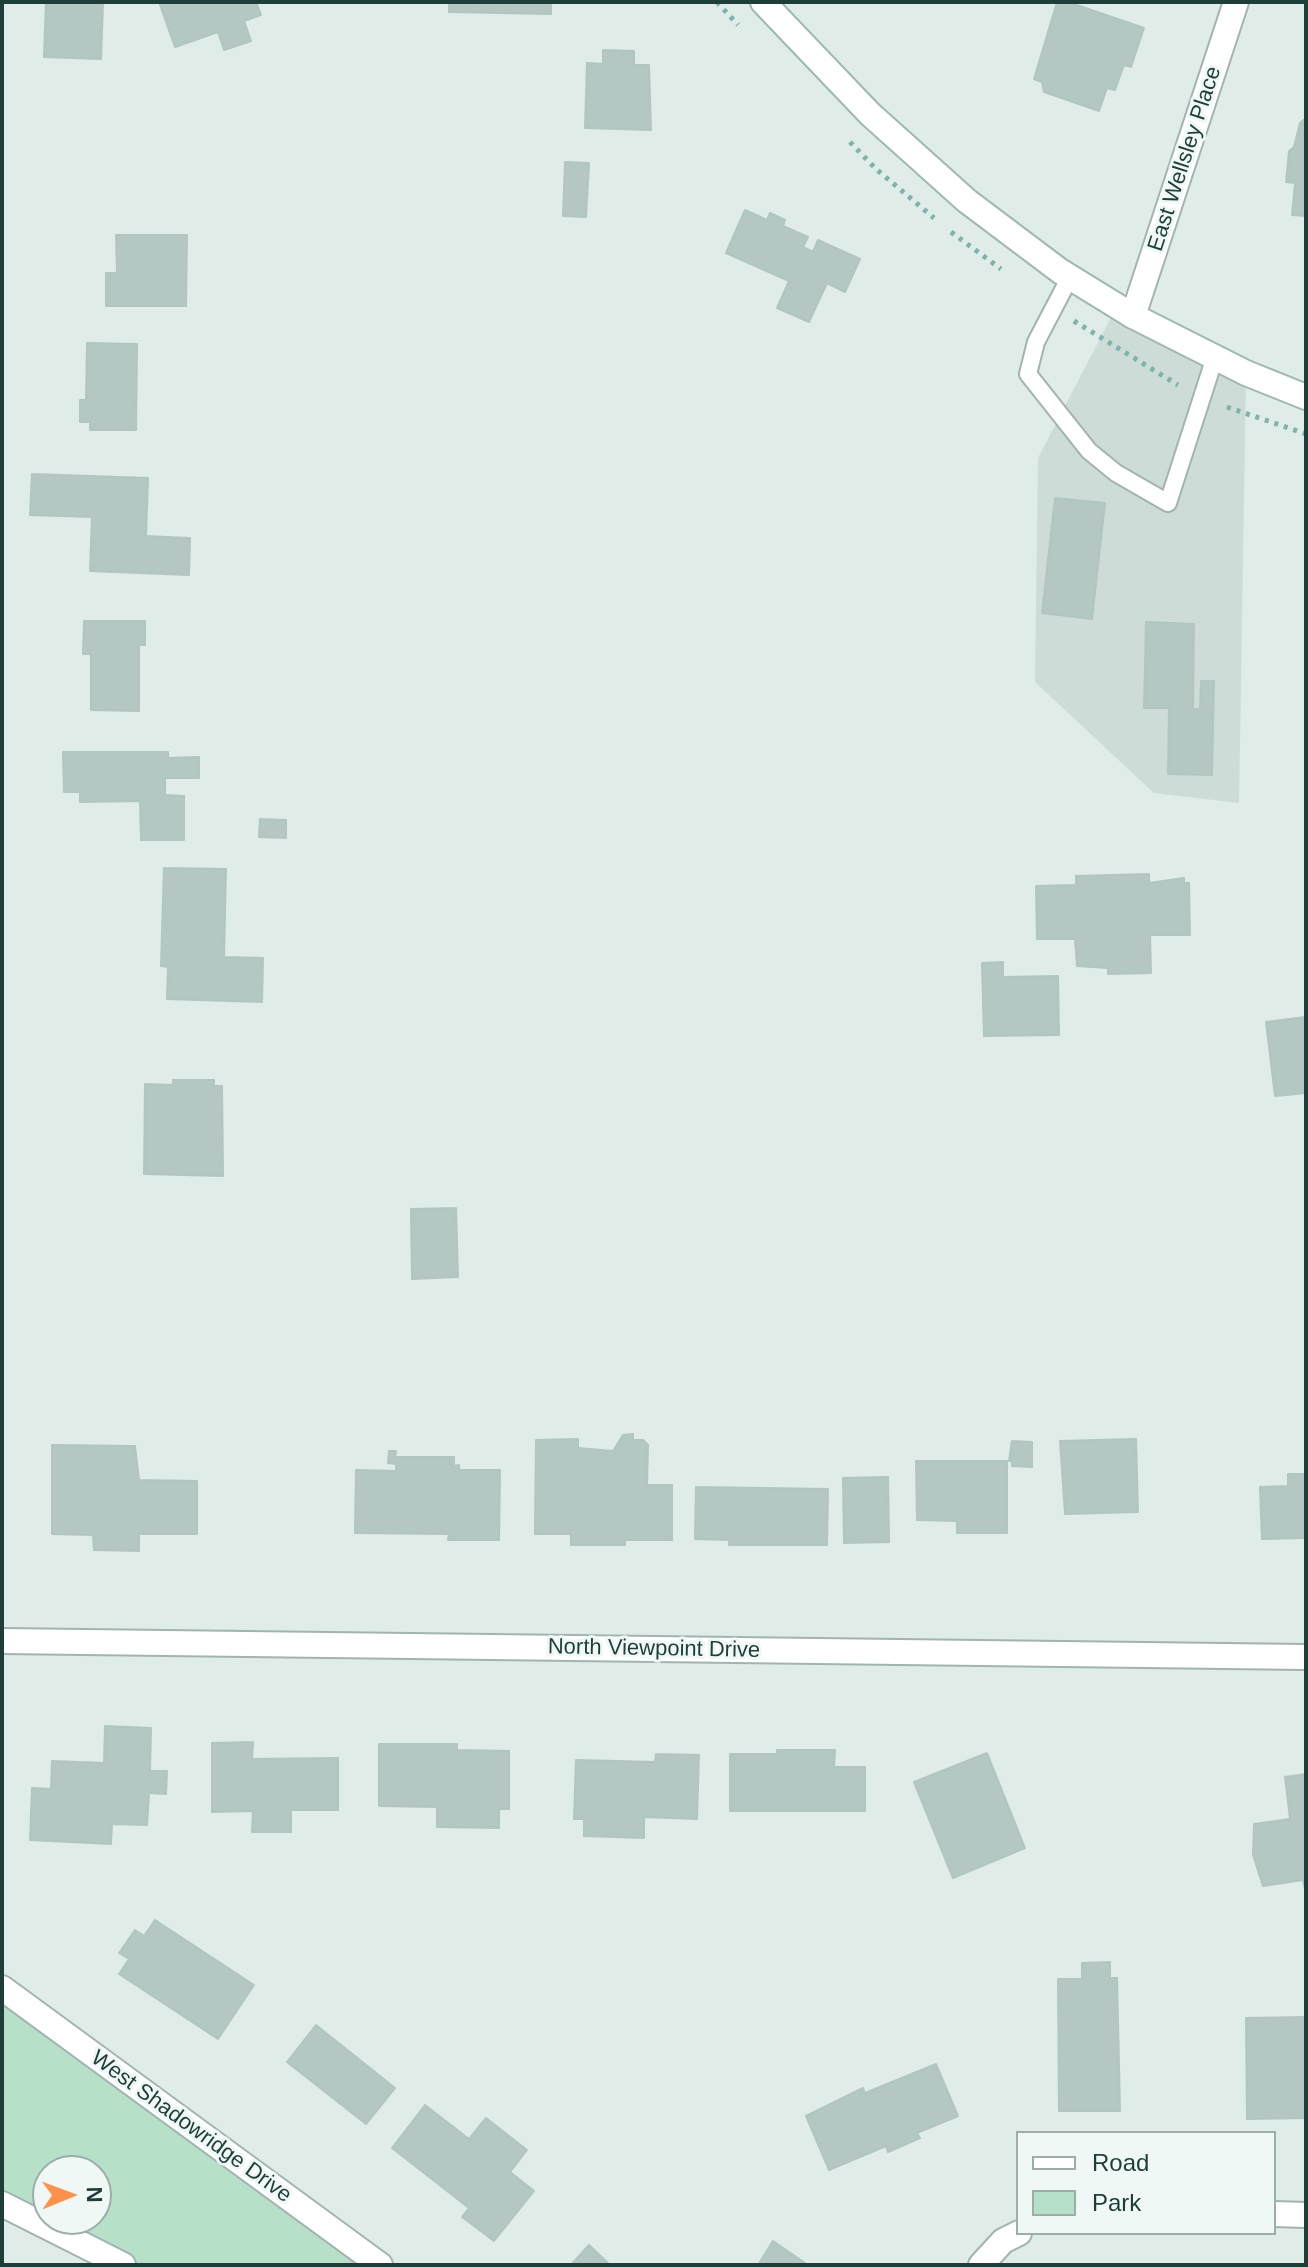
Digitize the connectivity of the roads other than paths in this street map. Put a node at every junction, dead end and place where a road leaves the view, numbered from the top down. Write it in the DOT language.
graph roads {
  1 [pos="763,2"];
  2 [pos="1236,2"];
  3 [pos="1070,277"];
  4 [pos="1133,316"];
  5 [pos="1215,357"];
  6 [pos="1306,397"];
  7 [pos="2,1641"];
  8 [pos="1306,1657"];
  9 [pos="2,1988"];
  10 [pos="2,2204"];
  11 [pos="1276,2214"];
  12 [pos="1306,2215"];
  13 [pos="1016,2234"];
  14 [pos="123,2265"];
  15 [pos="380,2265"];
  16 [pos="981,2265"];
  1 -- 3 [label="street"];
  2 -- 4 [label="street, East Wellsley Place"];
  3 -- 4 [label="street"];
  3 -- 5 [label="lane"];
  4 -- 5 [label="street"];
  5 -- 6 [label="street"];
  7 -- 8 [label="street, North Viewpoint Drive"];
  9 -- 15 [label="street, West Shadowridge Drive"];
  10 -- 14 [label="street"];
  11 -- 12 [label="street"];
  13 -- 16 [label="street"];
}
